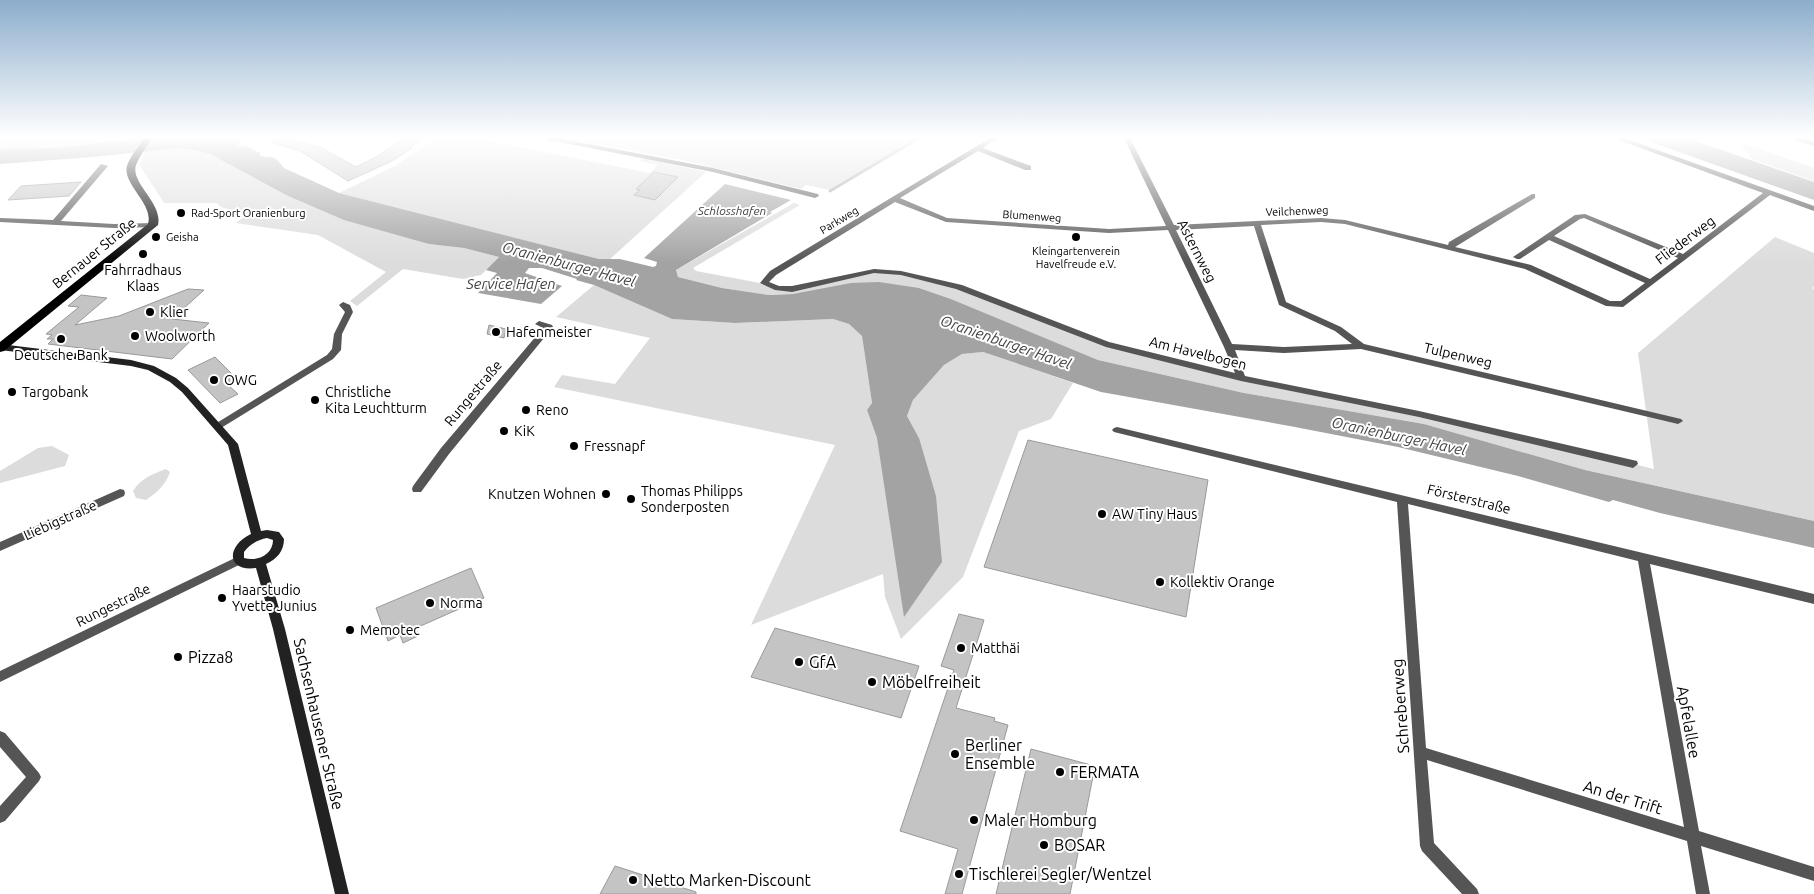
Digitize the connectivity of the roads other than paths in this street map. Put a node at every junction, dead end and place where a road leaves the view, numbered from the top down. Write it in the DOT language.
graph roads {
  1 [pos="92,180"];
  2 [pos="135,180"];
  3 [pos="752,180"];
  4 [pos="927,180"];
  5 [pos="1146,180"];
  6 [pos="1734,180"];
  7 [pos="1768,192"];
  8 [pos="816,196"];
  9 [pos="1532,196"];
  10 [pos="895,200"];
  11 [pos="1814,209"];
  12 [pos="0,220"];
  13 [pos="56,222"];
  14 [pos="1257,224"];
  15 [pos="152,225"];
  16 [pos="1172,228"];
  17 [pos="1549,237"];
  18 [pos="1450,248"];
  19 [pos="1517,257"];
  20 [pos="1682,257"];
  21 [pos="1650,282"];
  22 [pos="764,283"];
  23 [pos="343,305"];
  24 [pos="1617,305"];
  25 [pos="539,324"];
  26 [pos="1229,346"];
  27 [pos="1361,346"];
  28 [pos="0,348"];
  29 [pos="1241,378"];
  30 [pos="1678,421"];
  31 [pos="218,426"];
  32 [pos="1117,430"];
  33 [pos="1633,464"];
  34 [pos="417,489"];
  35 [pos="120,493"];
  36 [pos="1402,498"];
  37 [pos="257,536"];
  38 [pos="0,547"];
  39 [pos="1643,557"];
  40 [pos="239,560"];
  41 [pos="260,562"];
  42 [pos="1814,599"];
  43 [pos="0,677"];
  44 [pos="0,738"];
  45 [pos="1421,752"];
  46 [pos="0,816"];
  47 [pos="1694,837"];
  48 [pos="1814,874"];
  49 [pos="342,894"];
  50 [pos="1472,894"];
  51 [pos="1703,894"];
  1 -- 13 [label="street"];
  2 -- 15 [label="main road, Bernauer Straße"];
  3 -- 8 [label="street"];
  4 -- 10 [label="street, Parkweg"];
  5 -- 16 [label="street, Asternweg"];
  6 -- 7 [label="street"];
  7 -- 11 [label="street"];
  7 -- 20 [label="street, Fliederweg"];
  9 -- 18 [label="street"];
  10 -- 16 [label="street, Blumenweg"];
  10 -- 22 [label="street, Parkweg"];
  12 -- 13 [label="street"];
  13 -- 15 [label="street"];
  14 -- 16 [label="street, Veilchenweg"];
  14 -- 18 [label="street, Veilchenweg"];
  14 -- 27 [label="street"];
  15 -- 28 [label="main road, Bernauer Straße"];
  16 -- 26 [label="street, Asternweg"];
  17 -- 19 [label="street"];
  17 -- 20 [label="street"];
  17 -- 21 [label="street"];
  18 -- 24 [label="street, Veilchenweg"];
  20 -- 21 [label="street, Fliederweg"];
  21 -- 24 [label="street, Fliederweg"];
  22 -- 29 [label="street, Am Havelbogen"];
  23 -- 31 [label="street"];
  25 -- 34 [label="street, Rungestraße"];
  26 -- 27 [label="street, Tulpenweg"];
  26 -- 29 [label="street, Asternweg"];
  27 -- 30 [label="street, Tulpenweg"];
  28 -- 31 [label="main road"];
  29 -- 33 [label="street, Am Havelbogen"];
  31 -- 37 [label="main road"];
  32 -- 36 [label="street, Försterstraße"];
  35 -- 38 [label="street, Liebigstraße"];
  36 -- 39 [label="street, Försterstraße"];
  36 -- 45 [label="street, Schreberweg"];
  37 -- 40 [label="main road"];
  37 -- 41 [label="main road"];
  39 -- 42 [label="street, Försterstraße"];
  39 -- 47 [label="street, Apfelallee"];
  40 -- 41 [label="main road"];
  40 -- 43 [label="street, Rungestraße"];
  41 -- 49 [label="main road, Sachsenhausener Straße"];
  44 -- 46 [label="street"];
  45 -- 47 [label="street, An der Trift"];
  45 -- 50 [label="street, Schreberweg"];
  47 -- 48 [label="street, An der Trift"];
  47 -- 51 [label="street, Apfelallee"];
}
